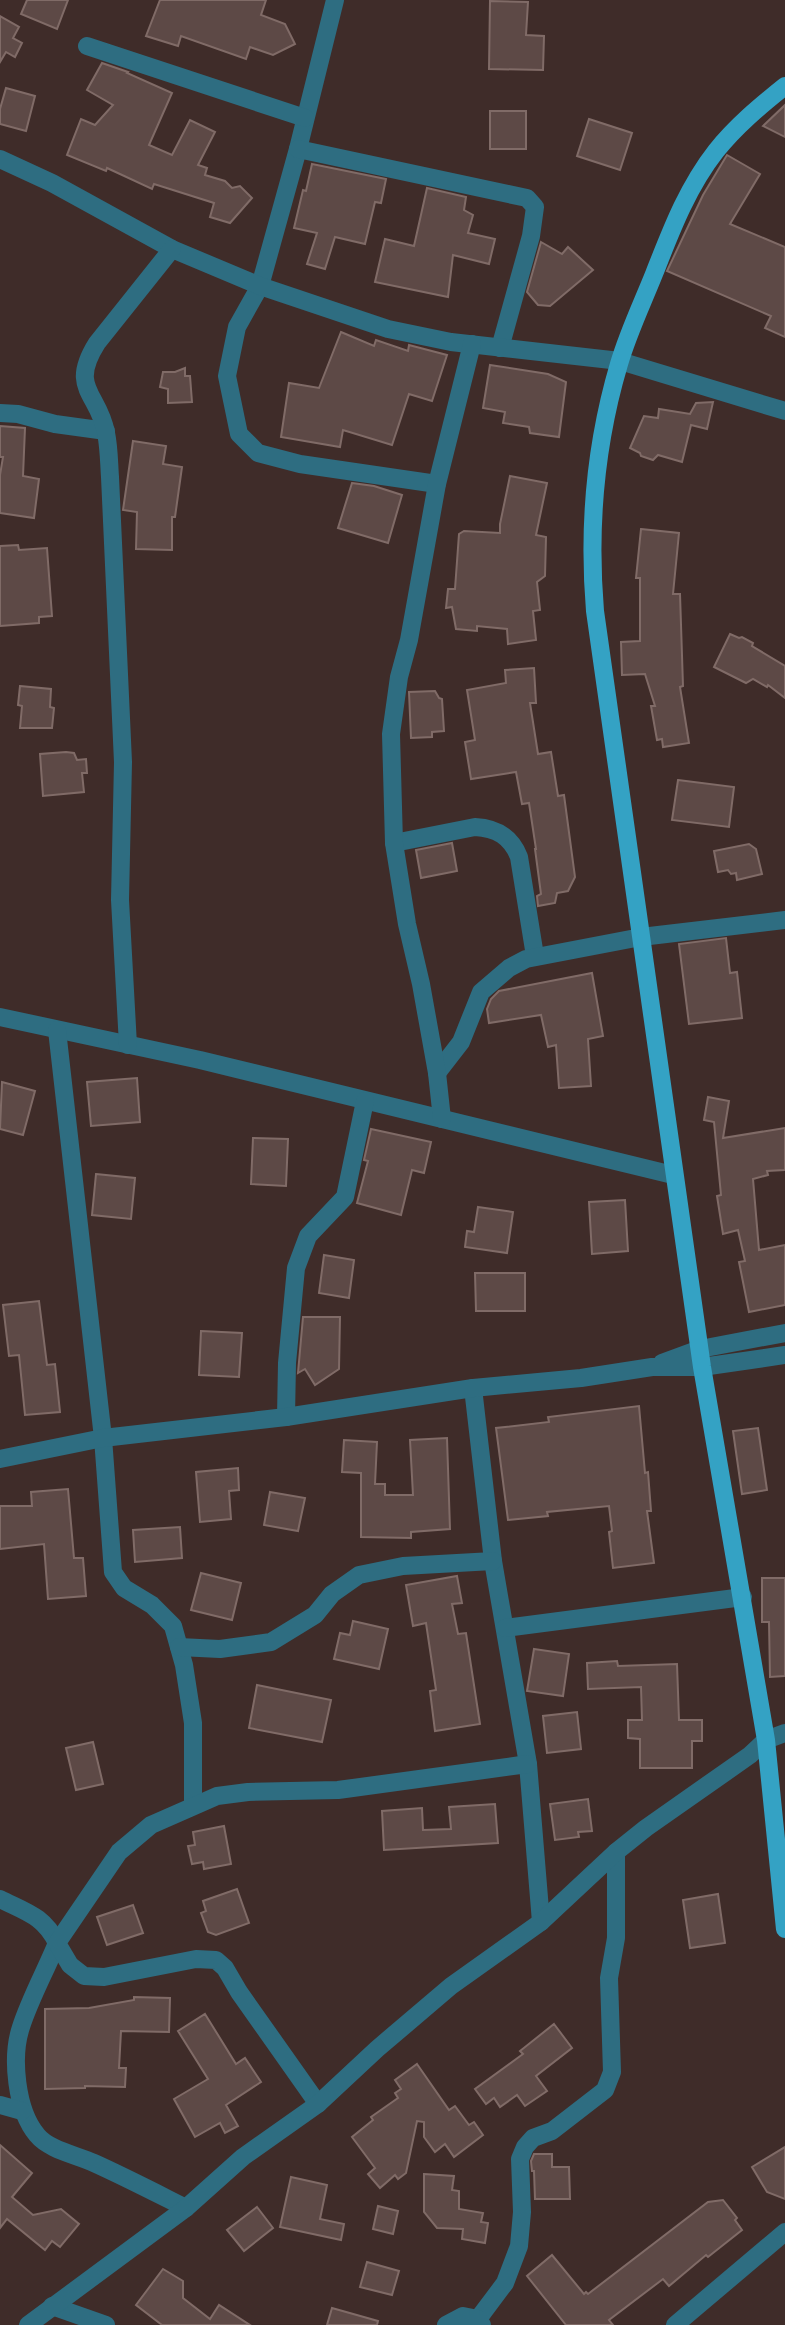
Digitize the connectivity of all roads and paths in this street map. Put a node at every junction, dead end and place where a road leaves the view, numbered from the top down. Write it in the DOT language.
graph roads {
  1 [pos="335,0"];
  2 [pos="87,46"];
  3 [pos="785,86"];
  4 [pos="305,118"];
  5 [pos="299,149"];
  6 [pos="0,159"];
  7 [pos="172,249"];
  8 [pos="260,286"];
  9 [pos="472,344"];
  10 [pos="500,348"];
  11 [pos="620,361"];
  12 [pos="785,411"];
  13 [pos="0,413"];
  14 [pos="106,432"];
  15 [pos="437,484"];
  16 [pos="394,843"];
  17 [pos="785,920"];
  18 [pos="641,937"];
  19 [pos="535,956"];
  20 [pos="0,1017"];
  21 [pos="57,1030"];
  22 [pos="128,1045"];
  23 [pos="437,1073"];
  24 [pos="365,1101"];
  25 [pos="442,1119"];
  26 [pos="673,1175"];
  27 [pos="785,1333"];
  28 [pos="700,1349"];
  29 [pos="785,1355"];
  30 [pos="652,1367"];
  31 [pos="702,1367"];
  32 [pos="473,1388"];
  33 [pos="286,1417"];
  34 [pos="103,1438"];
  35 [pos="0,1459"];
  36 [pos="493,1561"];
  37 [pos="743,1597"];
  38 [pos="505,1628"];
  39 [pos="179,1647"];
  40 [pos="785,1732"];
  41 [pos="766,1740"];
  42 [pos="528,1764"];
  43 [pos="193,1805"];
  44 [pos="617,1853"];
  45 [pos="0,1899"];
  46 [pos="541,1922"];
  47 [pos="785,1929"];
  48 [pos="57,1943"];
  49 [pos="318,2104"];
  50 [pos="0,2105"];
  51 [pos="22,2110"];
  52 [pos="186,2208"];
  53 [pos="785,2232"];
  54 [pos="52,2305"];
  55 [pos="480,2322"];
  56 [pos="28,2325"];
  57 [pos="106,2325"];
  58 [pos="446,2325"];
  59 [pos="675,2325"];
  1 -- 4 [label="street"];
  2 -- 4 [label="street"];
  3 -- 11 [label="main road"];
  4 -- 5 [label="street"];
  5 -- 8 [label="street"];
  5 -- 10 [label="street"];
  6 -- 7 [label="street"];
  7 -- 8 [label="street"];
  7 -- 14 [label="street"];
  8 -- 9 [label="street"];
  8 -- 15 [label="street"];
  9 -- 10 [label="street"];
  9 -- 15 [label="street"];
  10 -- 11 [label="street"];
  11 -- 12 [label="street"];
  11 -- 18 [label="main road"];
  13 -- 14 [label="street"];
  14 -- 22 [label="street"];
  15 -- 16 [label="street"];
  16 -- 19 [label="street"];
  16 -- 23 [label="street"];
  17 -- 18 [label="street"];
  18 -- 19 [label="street"];
  18 -- 26 [label="main road"];
  19 -- 23 [label="street"];
  20 -- 21 [label="street"];
  21 -- 22 [label="street"];
  21 -- 34 [label="street"];
  22 -- 24 [label="street"];
  23 -- 25 [label="street"];
  24 -- 25 [label="street"];
  24 -- 33 [label="street"];
  25 -- 26 [label="street"];
  26 -- 28 [label="main road"];
  27 -- 28 [label="street"];
  28 -- 30 [label="street"];
  28 -- 31 [label="main road"];
  29 -- 31 [label="street"];
  30 -- 31 [label="street"];
  30 -- 32 [label="street"];
  31 -- 37 [label="main road"];
  32 -- 33 [label="street"];
  32 -- 36 [label="street"];
  33 -- 34 [label="street"];
  34 -- 35 [label="street"];
  34 -- 39 [label="street"];
  36 -- 38 [label="street"];
  36 -- 39 [label="street"];
  37 -- 38 [label="street"];
  37 -- 41 [label="main road"];
  38 -- 42 [label="street"];
  39 -- 43 [label="street"];
  40 -- 41 [label="street"];
  41 -- 44 [label="street"];
  41 -- 47 [label="main road"];
  42 -- 43 [label="street"];
  42 -- 46 [label="street"];
  43 -- 48 [label="street"];
  44 -- 46 [label="street"];
  44 -- 55 [label="street"];
  45 -- 48 [label="street"];
  46 -- 49 [label="street"];
  48 -- 49 [label="street"];
  48 -- 51 [label="street"];
  49 -- 52 [label="street"];
  50 -- 51 [label="street"];
  51 -- 52 [label="street"];
  52 -- 54 [label="street"];
  53 -- 59 [label="street"];
  54 -- 56 [label="street"];
  54 -- 57 [label="street"];
  55 -- 58 [label="street"];
}
